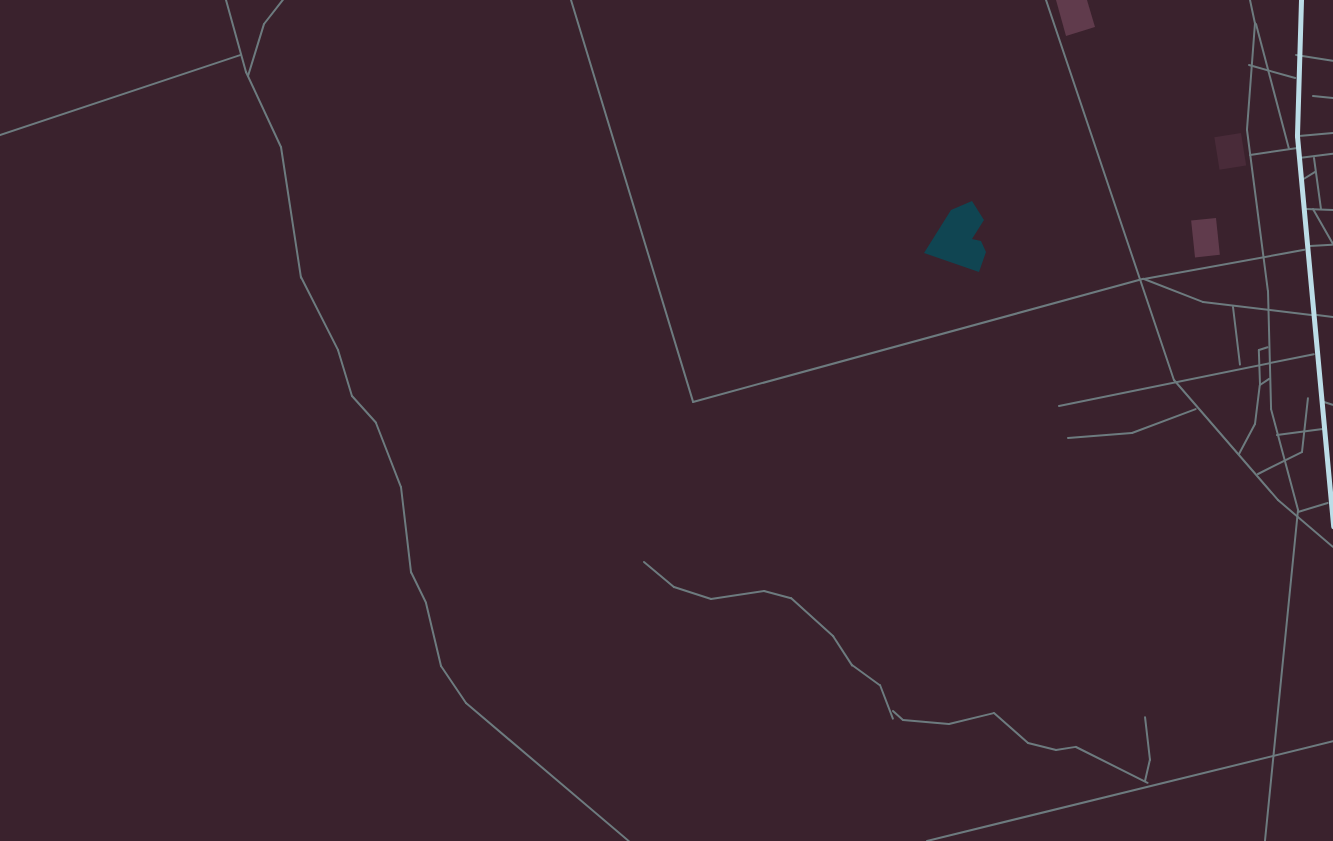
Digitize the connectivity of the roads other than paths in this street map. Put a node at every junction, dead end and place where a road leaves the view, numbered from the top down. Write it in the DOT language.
graph roads {
  1 [pos="226,0"];
  2 [pos="283,0"];
  3 [pos="571,0"];
  4 [pos="1046,0"];
  5 [pos="1250,0"];
  6 [pos="1301,0"];
  7 [pos="1255,23"];
  8 [pos="241,55"];
  9 [pos="1296,55"];
  10 [pos="1333,61"];
  11 [pos="1248,65"];
  12 [pos="1272,76"];
  13 [pos="248,77"];
  14 [pos="1295,78"];
  15 [pos="1313,96"];
  16 [pos="1333,98"];
  17 [pos="1333,133"];
  18 [pos="0,135"];
  19 [pos="1297,136"];
  20 [pos="1298,148"];
  21 [pos="1289,149"];
  22 [pos="1333,154"];
  23 [pos="1249,155"];
  24 [pos="1299,158"];
  25 [pos="1314,158"];
  26 [pos="1316,172"];
  27 [pos="1301,181"];
  28 [pos="1303,209"];
  29 [pos="1313,209"];
  30 [pos="1321,209"];
  31 [pos="1333,210"];
  32 [pos="1333,244"];
  33 [pos="1307,248"];
  34 [pos="1262,253"];
  35 [pos="1144,279"];
  36 [pos="1139,281"];
  37 [pos="1233,306"];
  38 [pos="1269,313"];
  39 [pos="1313,315"];
  40 [pos="1333,317"];
  41 [pos="1269,347"];
  42 [pos="1317,354"];
  43 [pos="1269,361"];
  44 [pos="1260,362"];
  45 [pos="1241,366"];
  46 [pos="1271,378"];
  47 [pos="1178,384"];
  48 [pos="1260,385"];
  49 [pos="1307,398"];
  50 [pos="1321,400"];
  51 [pos="1333,405"];
  52 [pos="1059,406"];
  53 [pos="1197,408"];
  54 [pos="1324,428"];
  55 [pos="1303,431"];
  56 [pos="1276,435"];
  57 [pos="1068,438"];
  58 [pos="1239,455"];
  59 [pos="1330,460"];
  60 [pos="1285,461"];
  61 [pos="1258,474"];
  62 [pos="1332,503"];
  63 [pos="1297,513"];
  64 [pos="1296,517"];
  65 [pos="1333,526"];
  66 [pos="1333,547"];
  67 [pos="644,562"];
  68 [pos="892,710"];
  69 [pos="1145,717"];
  70 [pos="893,719"];
  71 [pos="1333,741"];
  72 [pos="1274,754"];
  73 [pos="1147,783"];
  74 [pos="942,839"];
  75 [pos="629,841"];
  76 [pos="927,841"];
  77 [pos="1265,841"];
  1 -- 8 [label="street"];
  2 -- 13 [label="street"];
  3 -- 36 [label="street"];
  4 -- 36 [label="street"];
  5 -- 7 [label="street"];
  6 -- 9 [label="highway"];
  7 -- 11 [label="street"];
  7 -- 12 [label="street"];
  8 -- 13 [label="street"];
  8 -- 18 [label="street"];
  9 -- 10 [label="street"];
  9 -- 14 [label="highway"];
  11 -- 12 [label="street"];
  11 -- 23 [label="street"];
  12 -- 14 [label="street"];
  12 -- 21 [label="street"];
  13 -- 75 [label="street"];
  14 -- 19 [label="highway"];
  15 -- 16 [label="street"];
  17 -- 19 [label="street"];
  19 -- 20 [label="highway"];
  20 -- 21 [label="street"];
  20 -- 24 [label="highway"];
  21 -- 23 [label="street"];
  22 -- 25 [label="street"];
  23 -- 34 [label="street"];
  24 -- 25 [label="street"];
  24 -- 27 [label="highway"];
  25 -- 26 [label="street"];
  26 -- 27 [label="street"];
  26 -- 30 [label="street"];
  27 -- 28 [label="highway"];
  28 -- 29 [label="street"];
  28 -- 33 [label="highway"];
  29 -- 30 [label="street"];
  29 -- 32 [label="street"];
  30 -- 31 [label="street"];
  32 -- 33 [label="street"];
  33 -- 34 [label="street"];
  33 -- 39 [label="highway"];
  34 -- 35 [label="street"];
  34 -- 38 [label="street"];
  35 -- 36 [label="street"];
  35 -- 37 [label="street"];
  36 -- 47 [label="street"];
  37 -- 38 [label="street"];
  37 -- 45 [label="street"];
  38 -- 39 [label="street"];
  38 -- 41 [label="street"];
  39 -- 40 [label="street"];
  39 -- 42 [label="highway"];
  41 -- 43 [label="street"];
  41 -- 44 [label="street"];
  42 -- 43 [label="street"];
  42 -- 50 [label="highway"];
  43 -- 44 [label="street"];
  43 -- 46 [label="street"];
  44 -- 45 [label="street"];
  44 -- 48 [label="street"];
  45 -- 47 [label="street"];
  46 -- 48 [label="street"];
  46 -- 56 [label="street"];
  47 -- 52 [label="street"];
  47 -- 53 [label="street"];
  48 -- 58 [label="street"];
  49 -- 55 [label="street"];
  50 -- 51 [label="street"];
  50 -- 54 [label="highway"];
  53 -- 57 [label="street"];
  53 -- 58 [label="street"];
  54 -- 55 [label="street"];
  54 -- 59 [label="highway"];
  55 -- 56 [label="street"];
  55 -- 60 [label="street"];
  56 -- 60 [label="street"];
  58 -- 61 [label="street"];
  59 -- 62 [label="highway"];
  60 -- 61 [label="street"];
  60 -- 63 [label="street"];
  61 -- 64 [label="street"];
  62 -- 63 [label="street"];
  62 -- 65 [label="highway"];
  63 -- 64 [label="street"];
  64 -- 66 [label="street"];
  64 -- 72 [label="street"];
  67 -- 68 [label="street"];
  68 -- 70 [label="street"];
  68 -- 73 [label="street"];
  69 -- 73 [label="street"];
  71 -- 72 [label="street"];
  72 -- 73 [label="street"];
  72 -- 77 [label="street"];
  73 -- 74 [label="street"];
  74 -- 76 [label="street"];
}
